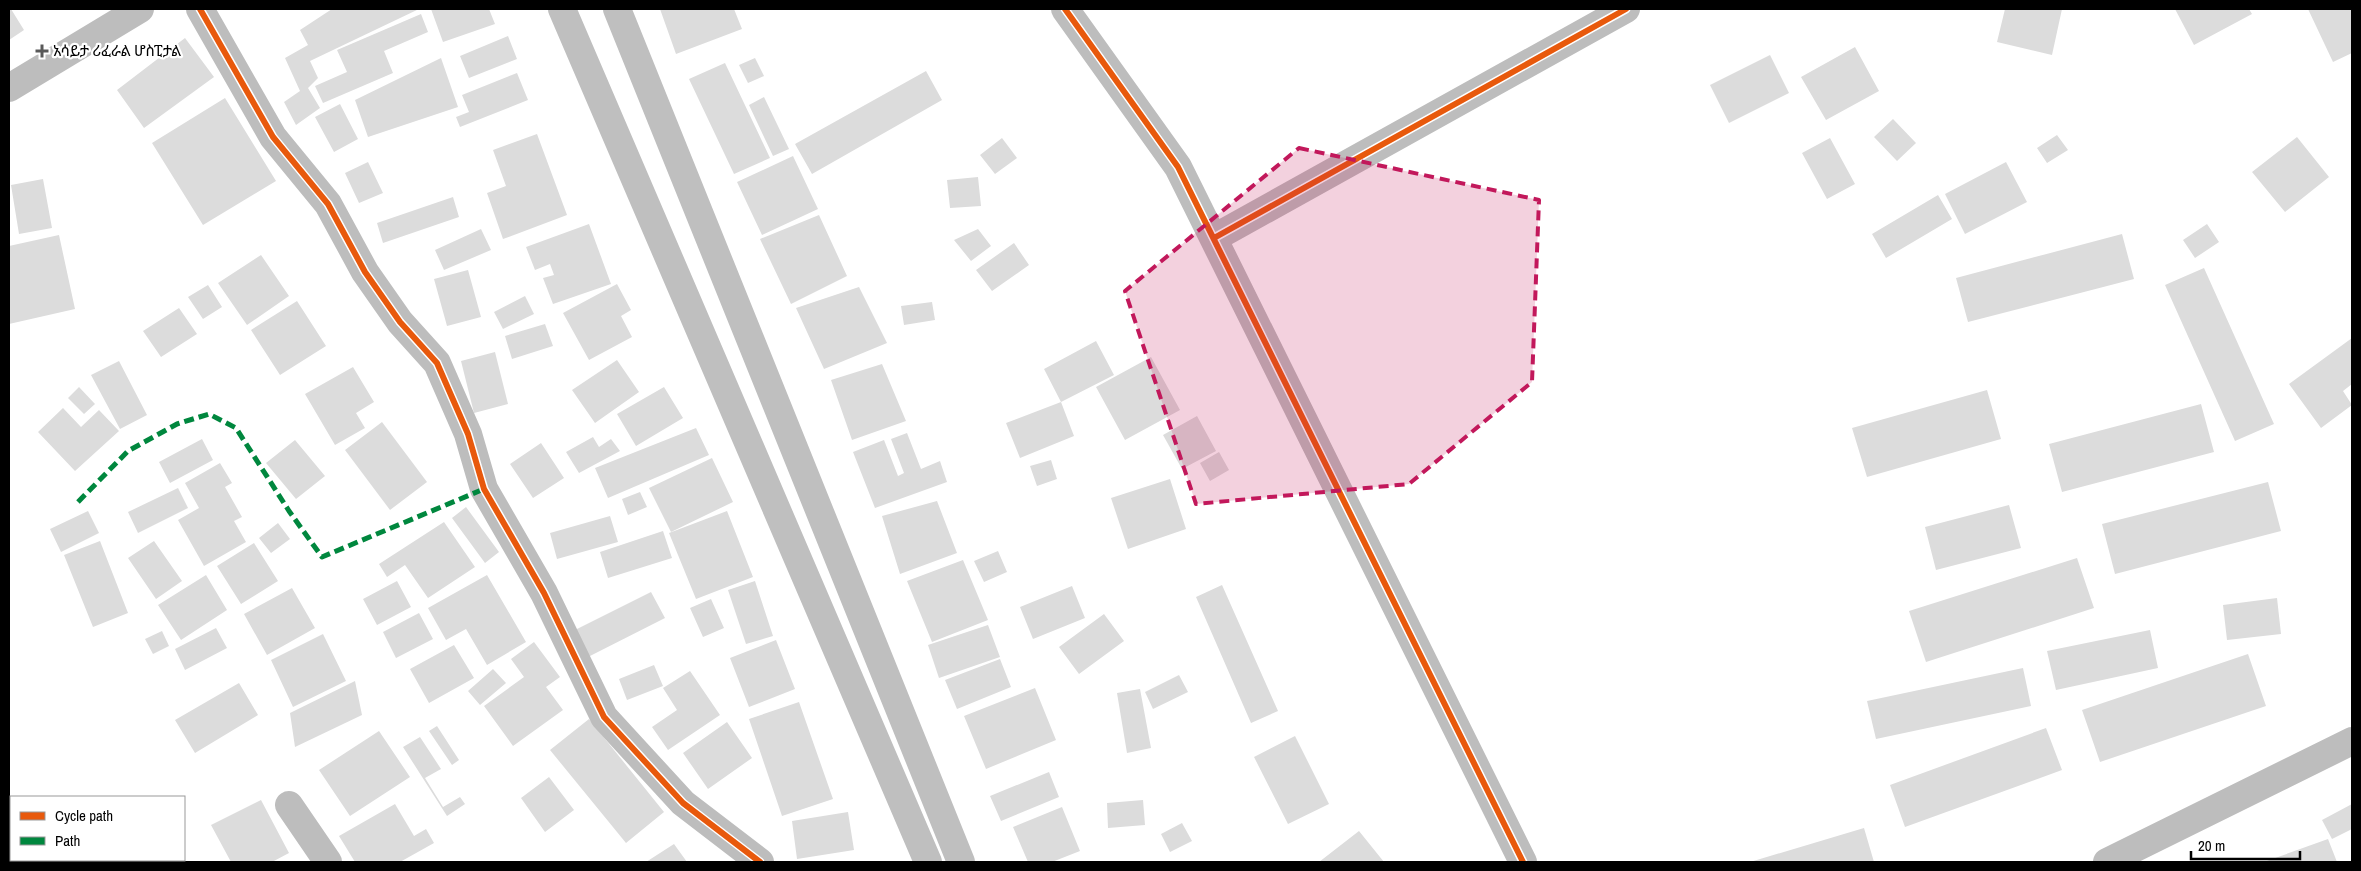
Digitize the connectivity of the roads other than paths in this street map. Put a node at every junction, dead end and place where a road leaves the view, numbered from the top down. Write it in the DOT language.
graph roads {
  1 [pos="140,9"];
  2 [pos="200,9"];
  3 [pos="562,9"];
  4 [pos="617,9"];
  5 [pos="1065,9"];
  6 [pos="1626,9"];
  7 [pos="9,88"];
  8 [pos="1214,238"];
  9 [pos="2352,741"];
  10 [pos="289,805"];
  11 [pos="947,826"];
  12 [pos="2114,861"];
  13 [pos="328,862"];
  14 [pos="760,862"];
  15 [pos="927,862"];
  16 [pos="960,862"];
  17 [pos="1523,862"];
  1 -- 7 [label="street"];
  2 -- 14 [label="street"];
  3 -- 15 [label="main road"];
  4 -- 11 [label="main road"];
  5 -- 8 [label="street"];
  6 -- 8 [label="street"];
  8 -- 17 [label="street"];
  9 -- 12 [label="street"];
  10 -- 13 [label="street"];
  11 -- 15 [label="street"];
  11 -- 16 [label="main road"];
}
